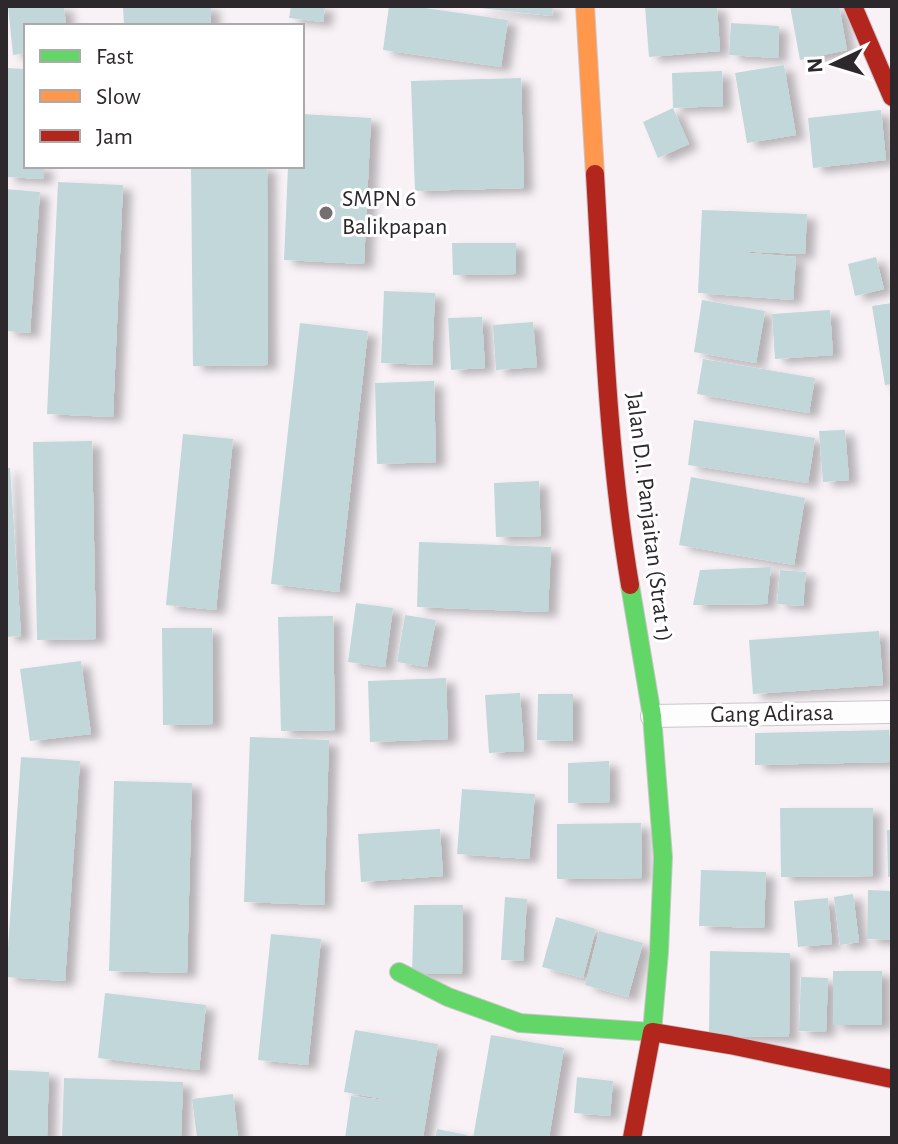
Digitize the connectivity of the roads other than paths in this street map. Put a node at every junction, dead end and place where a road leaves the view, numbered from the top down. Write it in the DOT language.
graph roads {
  1 [pos="585,6"];
  2 [pos="853,6"];
  3 [pos="892,97"];
  4 [pos="892,712"];
  5 [pos="652,716"];
  6 [pos="399,972"];
  7 [pos="652,1032"];
  8 [pos="892,1079"];
  9 [pos="632,1138"];
  1 -- 5 [label="street, Jalan D.I. Panjaitan (Strat 1)"];
  2 -- 3 [label="street"];
  4 -- 5 [label="lane, Gang Adirasa"];
  5 -- 7 [label="street, Jalan D.I. Panjaitan (Strat 1)"];
  6 -- 7 [label="street"];
  7 -- 8 [label="street"];
  7 -- 9 [label="street, Jalan D.I. Panjaitan (Strat 1)"];
}
